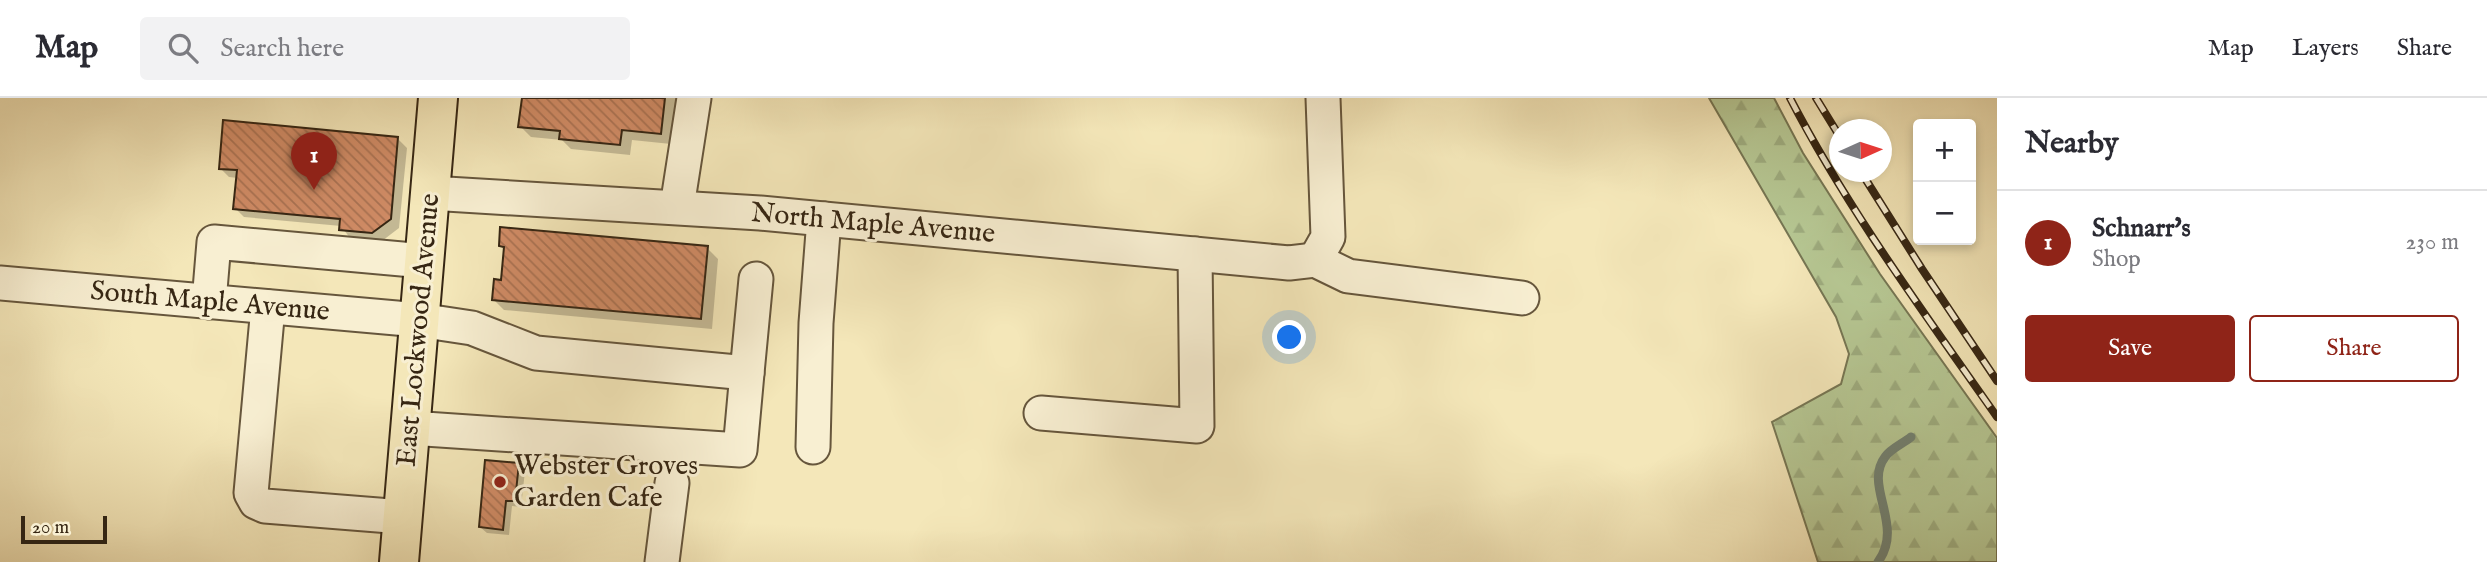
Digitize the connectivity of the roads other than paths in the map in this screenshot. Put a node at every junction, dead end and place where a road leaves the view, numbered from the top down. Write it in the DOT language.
graph roads {
  1 [pos="439,98"];
  2 [pos="694,98"];
  3 [pos="1323,98"];
  4 [pos="430,193"];
  5 [pos="677,207"];
  6 [pos="824,219"];
  7 [pos="1195,254"];
  8 [pos="1315,260"];
  9 [pos="424,261"];
  10 [pos="756,279"];
  11 [pos="0,283"];
  12 [pos="1522,298"];
  13 [pos="209,302"];
  14 [pos="268,307"];
  15 [pos="419,320"];
  16 [pos="747,373"];
  17 [pos="1041,414"];
  18 [pos="410,428"];
  19 [pos="813,447"];
  20 [pos="671,483"];
  21 [pos="403,517"];
  22 [pos="399,562"];
  23 [pos="662,562"];
  1 -- 4 [label="main road, East Lockwood Avenue"];
  2 -- 5 [label="street"];
  3 -- 8 [label="street"];
  4 -- 5 [label="street, North Maple Avenue"];
  4 -- 9 [label="main road, East Lockwood Avenue"];
  5 -- 6 [label="street, North Maple Avenue"];
  6 -- 7 [label="street, North Maple Avenue"];
  6 -- 19 [label="street"];
  7 -- 8 [label="street, North Maple Avenue"];
  7 -- 17 [label="street"];
  8 -- 12 [label="street"];
  9 -- 13 [label="street"];
  9 -- 15 [label="main road, East Lockwood Avenue"];
  10 -- 16 [label="street"];
  11 -- 13 [label="street, South Maple Avenue"];
  13 -- 14 [label="street, South Maple Avenue"];
  14 -- 15 [label="street, South Maple Avenue"];
  14 -- 21 [label="street"];
  15 -- 16 [label="street, South Maple Avenue"];
  15 -- 18 [label="main road, East Lockwood Avenue"];
  16 -- 18 [label="street"];
  18 -- 21 [label="main road, East Lockwood Avenue"];
  20 -- 23 [label="street"];
  21 -- 22 [label="main road, East Lockwood Avenue"];
}
